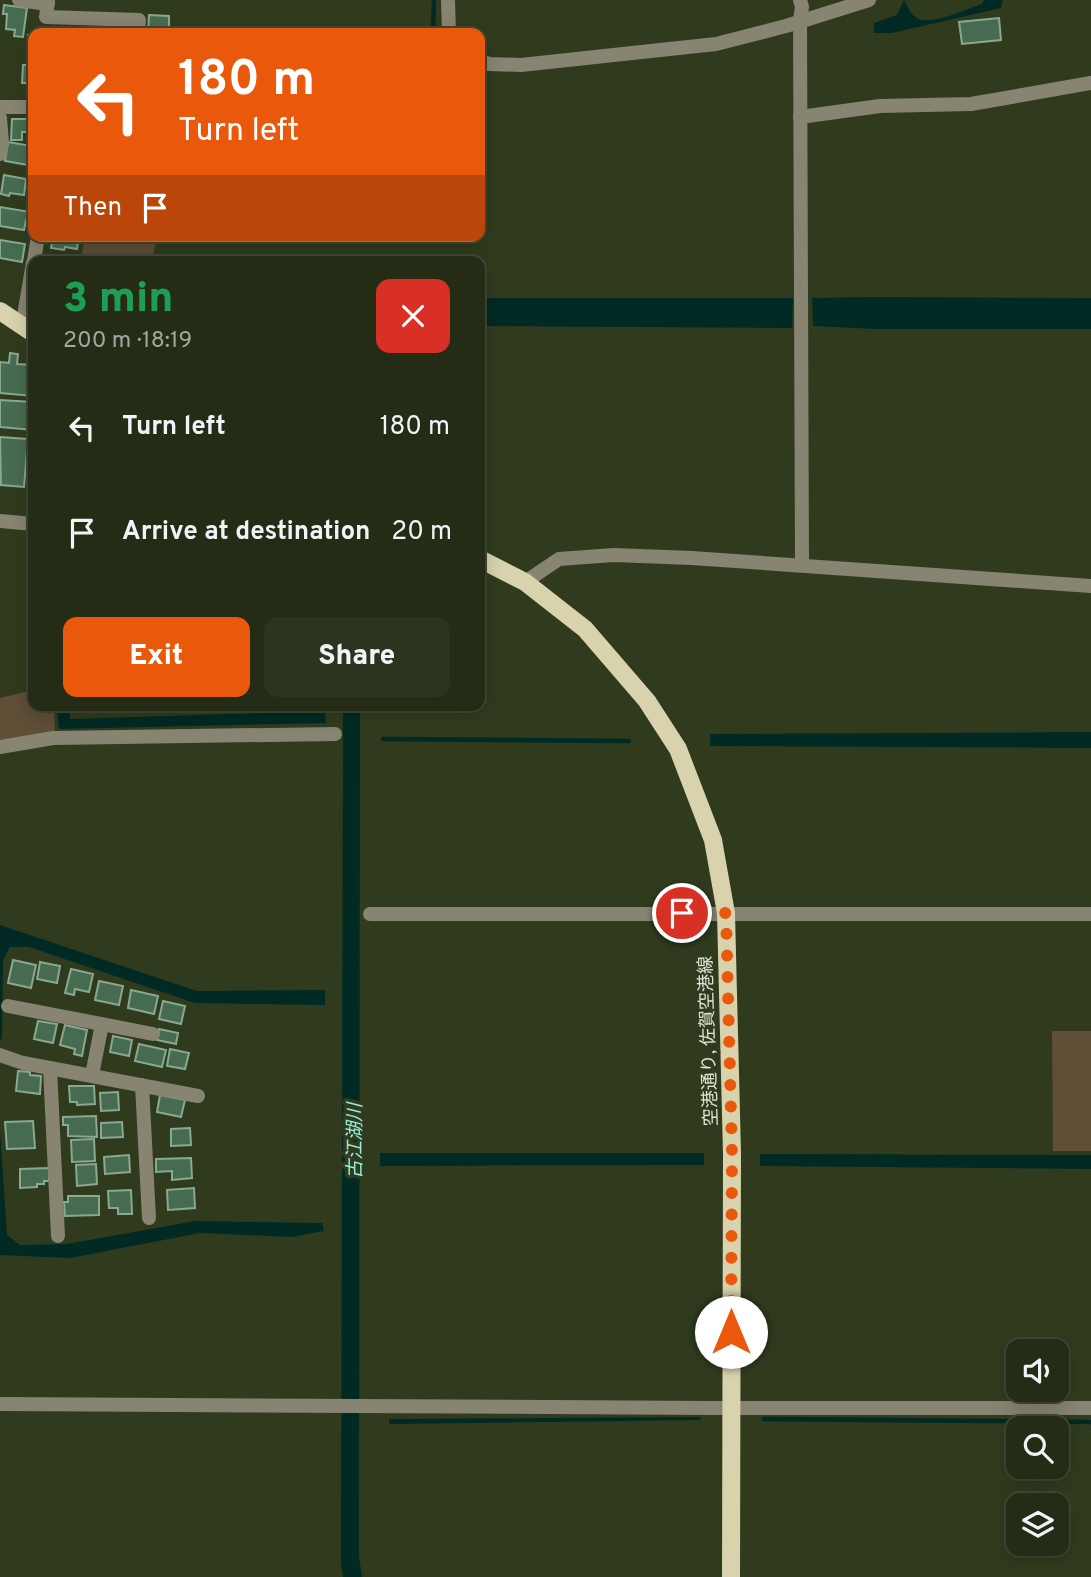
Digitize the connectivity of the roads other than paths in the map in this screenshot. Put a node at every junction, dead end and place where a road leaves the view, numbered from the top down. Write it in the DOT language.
graph roads {
  1 [pos="19,0"];
  2 [pos="448,0"];
  3 [pos="800,0"];
  4 [pos="869,0"];
  5 [pos="48,2"];
  6 [pos="800,20"];
  7 [pos="138,28"];
  8 [pos="449,28"];
  9 [pos="485,63"];
  10 [pos="1091,83"];
  11 [pos="0,107"];
  12 [pos="28,107"];
  13 [pos="800,117"];
  14 [pos="0,118"];
  15 [pos="0,153"];
  16 [pos="0,311"];
  17 [pos="28,330"];
  18 [pos="0,521"];
  19 [pos="28,524"];
  20 [pos="485,562"];
  21 [pos="802,565"];
  22 [pos="525,582"];
  23 [pos="1091,586"];
  24 [pos="335,734"];
  25 [pos="0,747"];
  26 [pos="726,913"];
  27 [pos="370,914"];
  28 [pos="1091,915"];
  29 [pos="8,1006"];
  30 [pos="102,1024"];
  31 [pos="153,1034"];
  32 [pos="0,1055"];
  33 [pos="50,1068"];
  34 [pos="92,1075"];
  35 [pos="142,1085"];
  36 [pos="198,1096"];
  37 [pos="149,1218"];
  38 [pos="58,1236"];
  39 [pos="0,1404"];
  40 [pos="731,1408"];
  41 [pos="1091,1408"];
  42 [pos="731,1577"];
  1 -- 5 [label="street"];
  2 -- 8 [label="street"];
  3 -- 6 [label="street"];
  4 -- 6 [label="street"];
  5 -- 7 [label="street"];
  6 -- 9 [label="street"];
  6 -- 13 [label="street"];
  10 -- 13 [label="street"];
  11 -- 12 [label="street"];
  13 -- 21 [label="street"];
  14 -- 15 [label="street"];
  16 -- 17 [label="main road"];
  18 -- 19 [label="street"];
  20 -- 22 [label="main road, 空港通り, 佐賀空港線"];
  21 -- 22 [label="street"];
  21 -- 23 [label="street"];
  22 -- 26 [label="main road, 空港通り, 佐賀空港線"];
  24 -- 25 [label="street"];
  26 -- 27 [label="street"];
  26 -- 28 [label="street"];
  26 -- 40 [label="main road, 空港通り, 佐賀空港線"];
  29 -- 30 [label="street"];
  30 -- 31 [label="street"];
  30 -- 34 [label="street"];
  32 -- 33 [label="street"];
  33 -- 34 [label="street"];
  33 -- 38 [label="street"];
  34 -- 35 [label="street"];
  35 -- 36 [label="street"];
  35 -- 37 [label="street"];
  39 -- 40 [label="street"];
  40 -- 41 [label="street"];
  40 -- 42 [label="main road, 空港通り, 佐賀空港線"];
}
